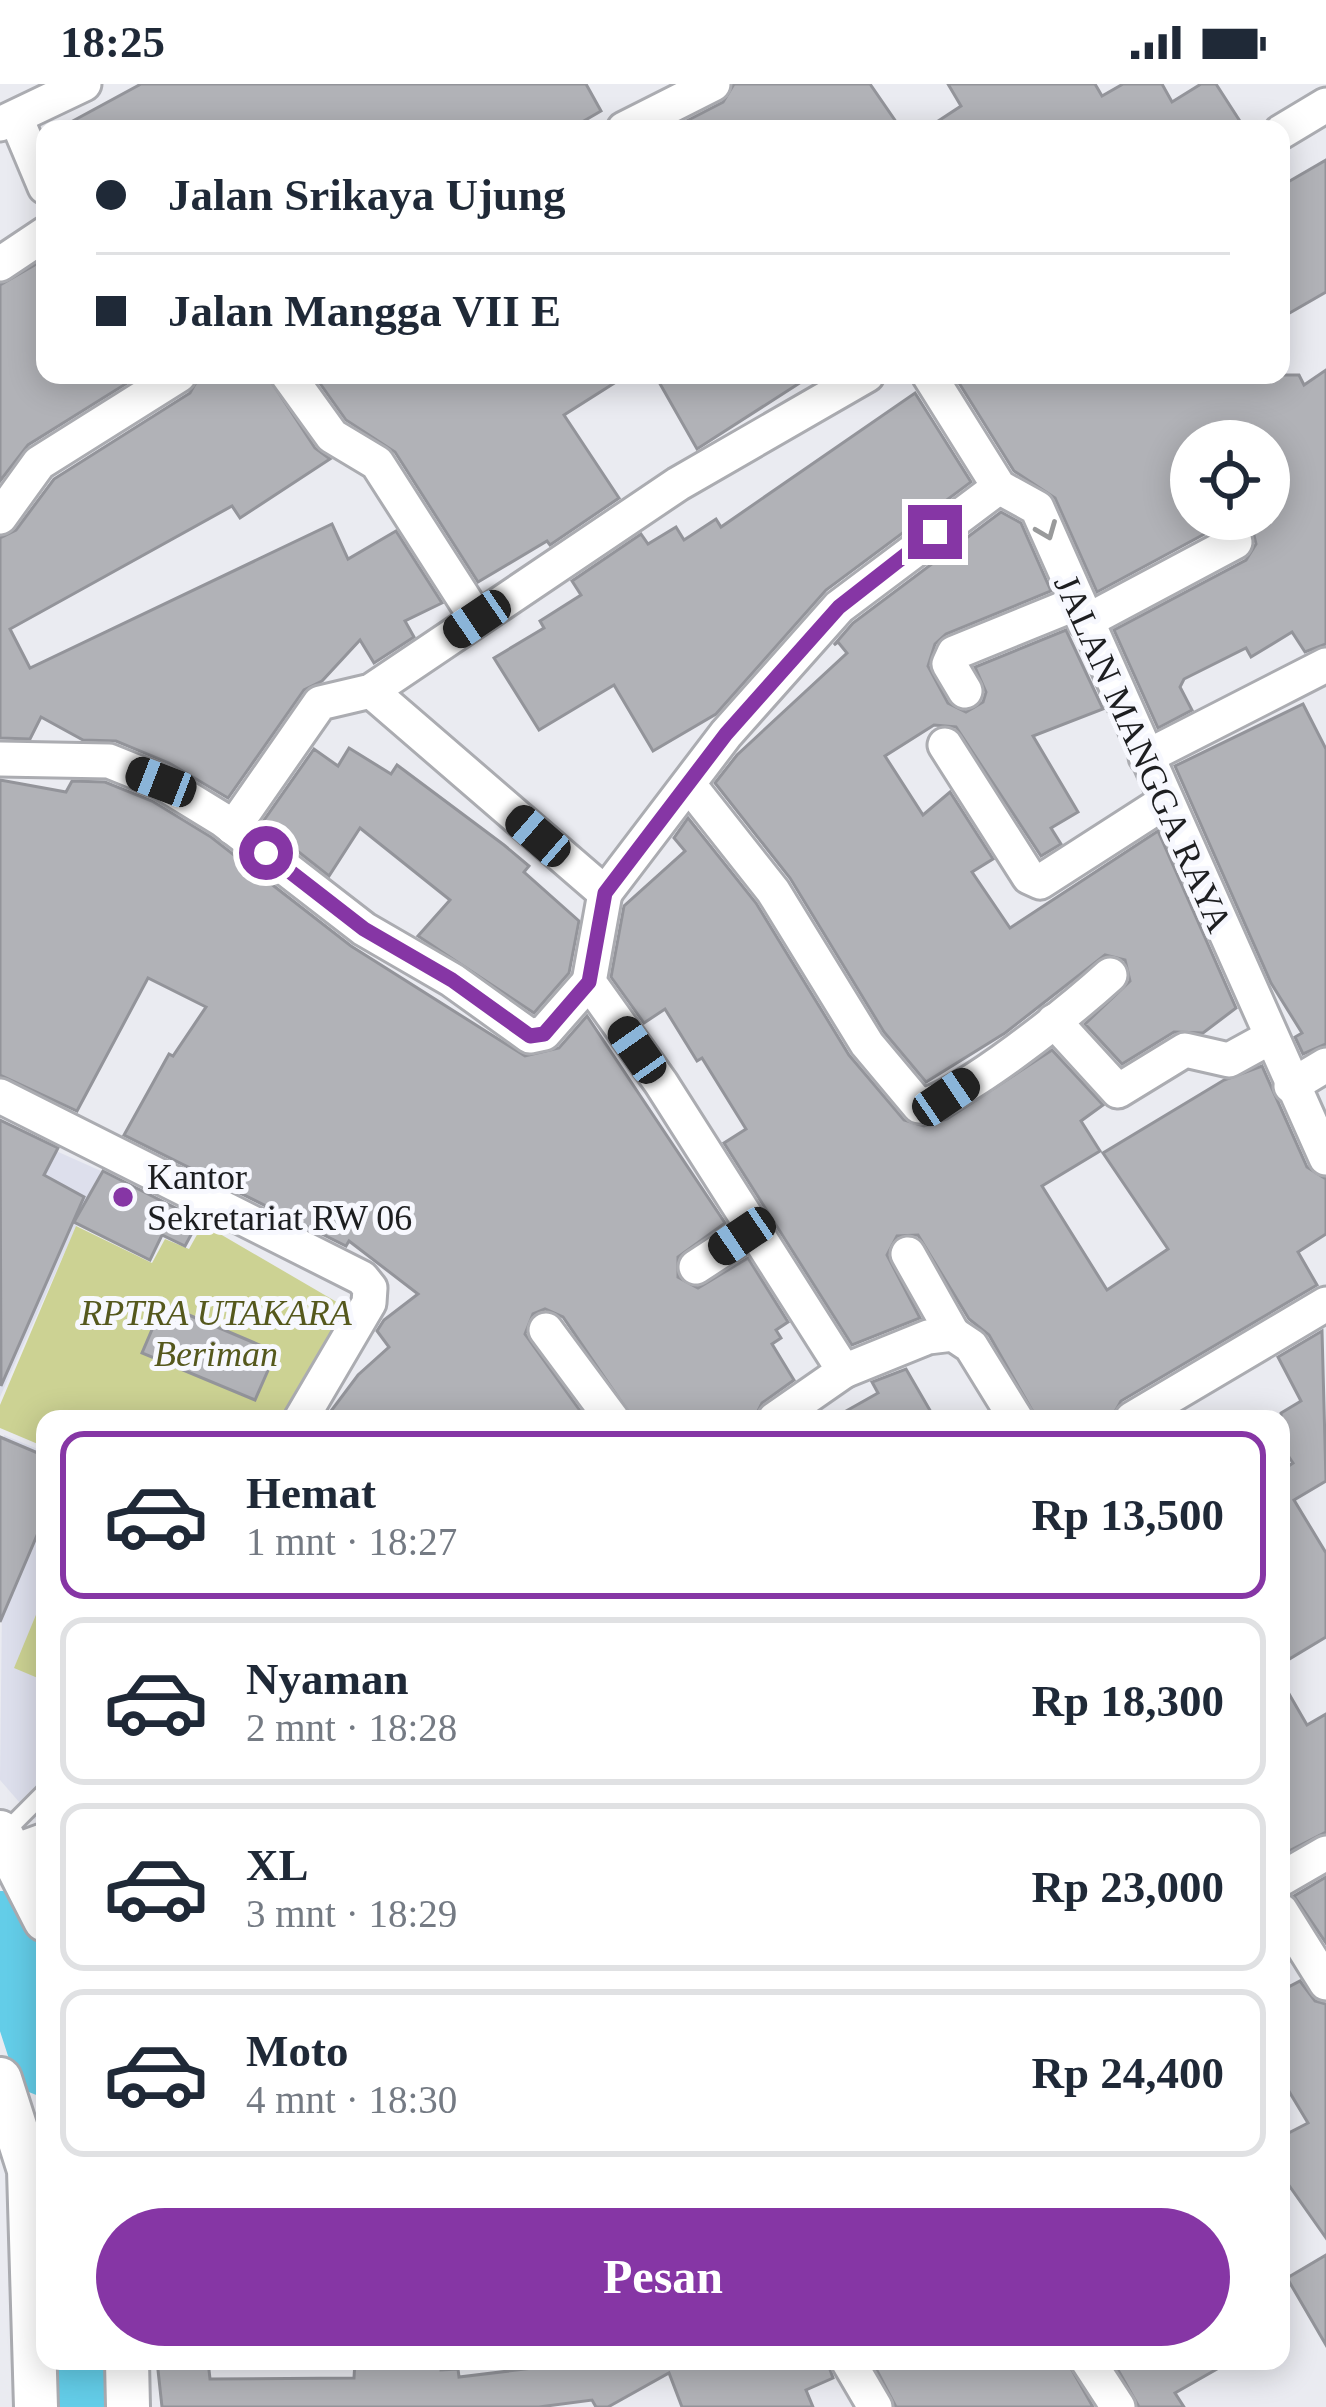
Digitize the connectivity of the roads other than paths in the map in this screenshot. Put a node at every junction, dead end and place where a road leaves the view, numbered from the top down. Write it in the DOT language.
graph roads {
  1 [pos="84,84"];
  2 [pos="713,84"];
  3 [pos="1326,105"];
  4 [pos="642,120"];
  5 [pos="8,121"];
  6 [pos="1290,127"];
  7 [pos="36,171"];
  8 [pos="36,240"];
  9 [pos="0,264"];
  10 [pos="165,384"];
  11 [pos="294,384"];
  12 [pos="851,384"];
  13 [pos="935,384"];
  14 [pos="999,487"];
  15 [pos="0,517"];
  16 [pos="1234,542"];
  17 [pos="1081,613"];
  18 [pos="477,619"];
  19 [pos="1326,665"];
  20 [pos="371,691"];
  21 [pos="965,691"];
  22 [pos="945,745"];
  23 [pos="1146,757"];
  24 [pos="0,759"];
  25 [pos="690,786"];
  26 [pos="1166,802"];
  27 [pos="233,828"];
  28 [pos="605,893"];
  29 [pos="1110,975"];
  30 [pos="589,982"];
  31 [pos="1054,1021"];
  32 [pos="1270,1037"];
  33 [pos="1326,1065"];
  34 [pos="1291,1086"];
  35 [pos="0,1096"];
  36 [pos="1326,1158"];
  37 [pos="754,1229"];
  38 [pos="908,1254"];
  39 [pos="696,1267"];
  40 [pos="1326,1304"];
  41 [pos="546,1330"];
  42 [pos="953,1334"];
  43 [pos="844,1371"];
  44 [pos="306,1410"];
  45 [pos="606,1410"];
  46 [pos="788,1410"];
  47 [pos="1010,1410"];
  48 [pos="1147,1410"];
  49 [pos="36,1806"];
  50 [pos="15,1840"];
  51 [pos="1326,1853"];
  52 [pos="1290,1874"];
  53 [pos="36,1896"];
  54 [pos="1290,1925"];
  55 [pos="1326,1983"];
  56 [pos="0,2079"];
  57 [pos="127,2370"];
  58 [pos="853,2370"];
  59 [pos="1094,2370"];
  60 [pos="36,2407"];
  61 [pos="128,2407"];
  62 [pos="875,2407"];
  63 [pos="1118,2407"];
  1 -- 5 [label="street"];
  2 -- 4 [label="street"];
  3 -- 6 [label="street"];
  5 -- 7 [label="street"];
  8 -- 9 [label="street"];
  10 -- 15 [label="street"];
  11 -- 18 [label="street"];
  12 -- 18 [label="street"];
  13 -- 14 [label="street, JALAN MANGGA RAYA"];
  14 -- 17 [label="street, JALAN MANGGA RAYA, one-way"];
  14 -- 25 [label="street"];
  16 -- 17 [label="street"];
  17 -- 21 [label="street"];
  17 -- 23 [label="street, JALAN MANGGA RAYA"];
  18 -- 20 [label="street"];
  19 -- 23 [label="street"];
  20 -- 27 [label="street"];
  20 -- 28 [label="street"];
  22 -- 26 [label="street"];
  23 -- 26 [label="street, JALAN MANGGA RAYA"];
  24 -- 27 [label="street"];
  25 -- 28 [label="street"];
  25 -- 31 [label="street"];
  26 -- 32 [label="street, JALAN MANGGA RAYA"];
  27 -- 30 [label="street"];
  28 -- 30 [label="street"];
  29 -- 31 [label="street"];
  30 -- 37 [label="street"];
  31 -- 32 [label="street"];
  32 -- 34 [label="street, JALAN MANGGA RAYA"];
  33 -- 34 [label="street"];
  34 -- 36 [label="street, JALAN MANGGA RAYA"];
  35 -- 44 [label="street"];
  37 -- 39 [label="street"];
  37 -- 43 [label="street"];
  38 -- 42 [label="street"];
  40 -- 48 [label="street"];
  41 -- 45 [label="street"];
  42 -- 43 [label="street"];
  42 -- 47 [label="street"];
  43 -- 46 [label="street"];
  49 -- 50 [label="lane"];
  50 -- 53 [label="street"];
  51 -- 52 [label="street"];
  54 -- 55 [label="street"];
  56 -- 60 [label="street"];
  57 -- 61 [label="street"];
  58 -- 62 [label="street"];
  59 -- 63 [label="street"];
}
